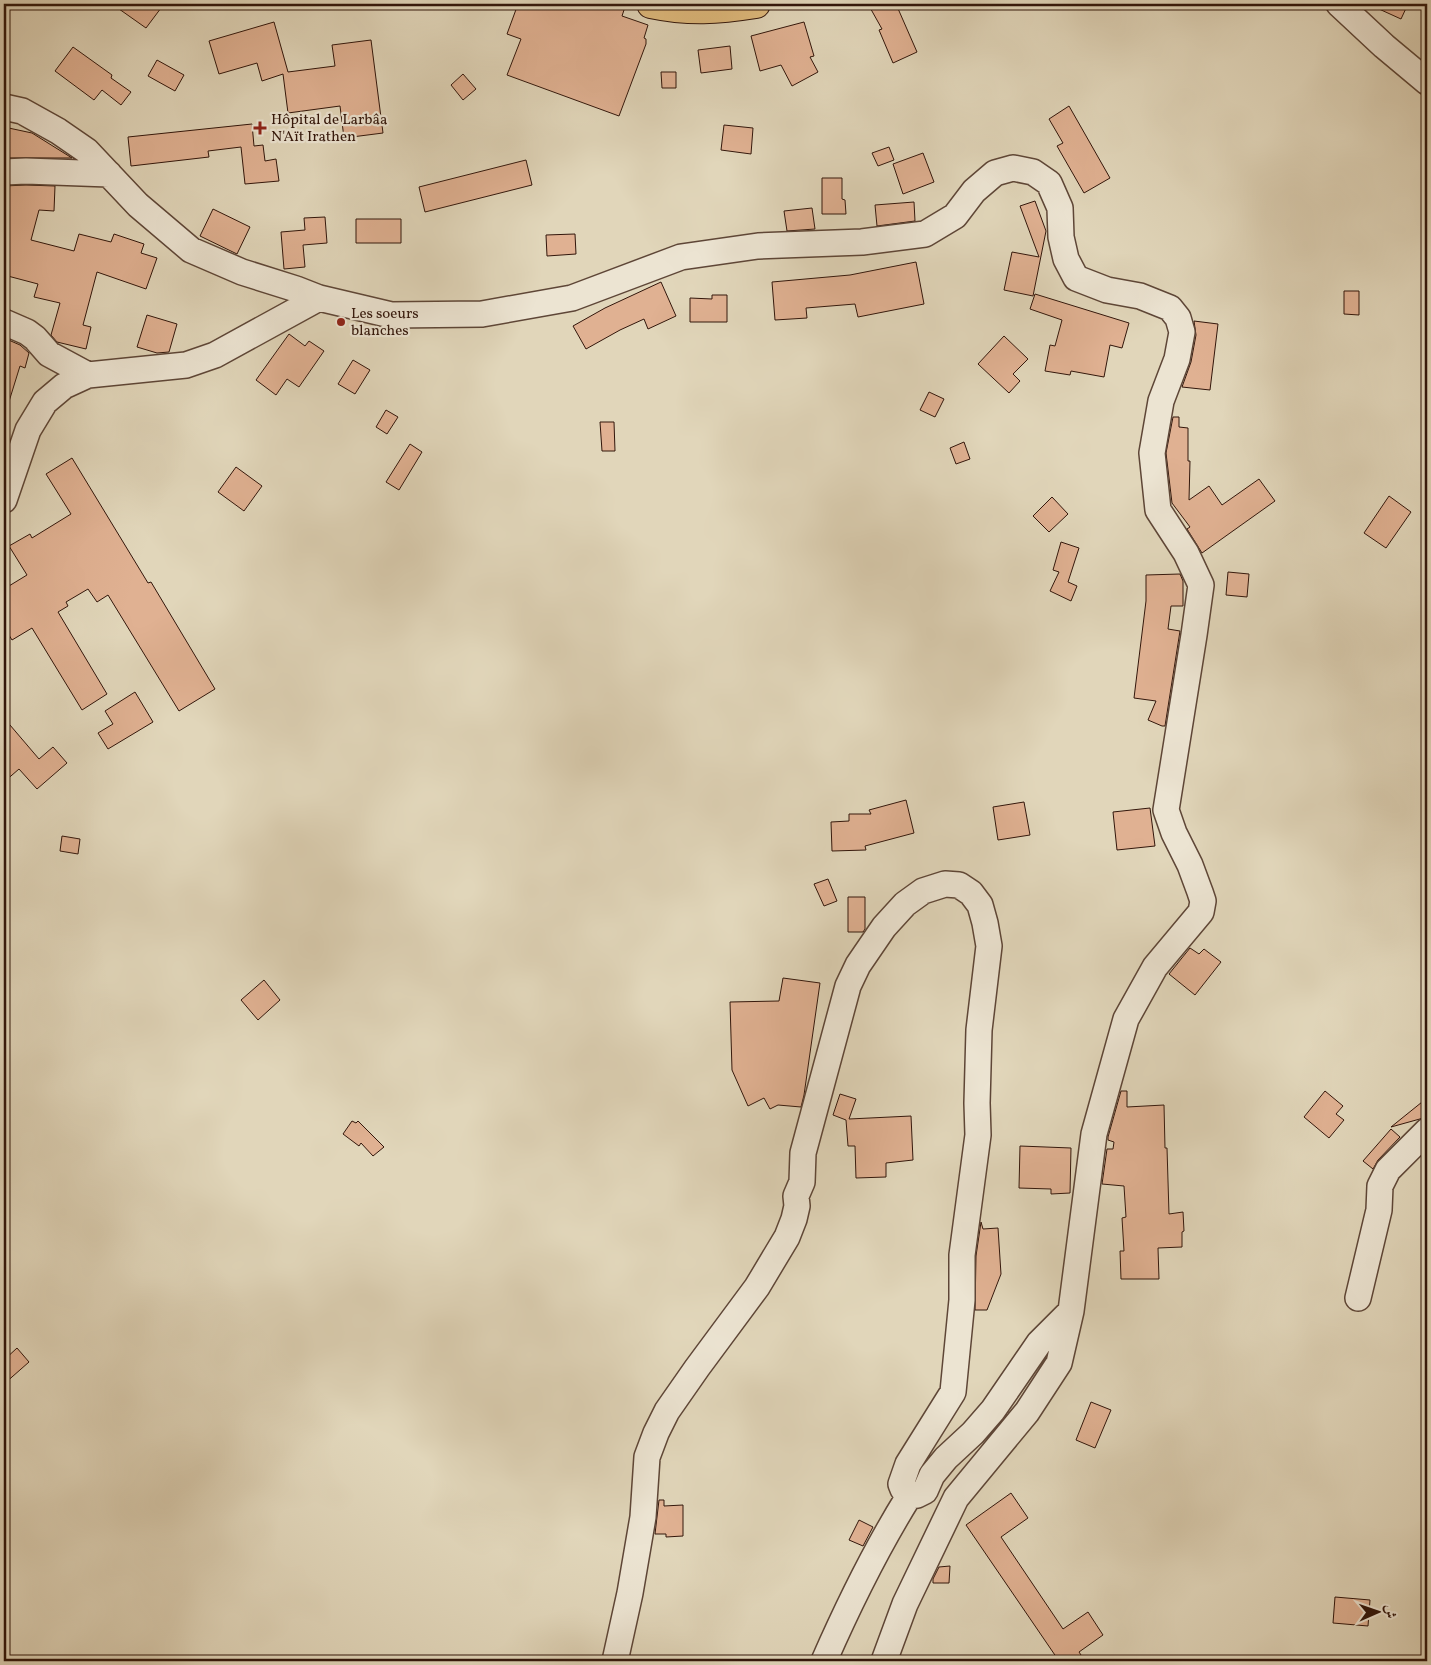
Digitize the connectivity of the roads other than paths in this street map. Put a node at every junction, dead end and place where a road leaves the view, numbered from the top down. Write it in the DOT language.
graph roads {
  1 [pos="651,4"];
  2 [pos="756,4"];
  3 [pos="1339,4"];
  4 [pos="1427,82"];
  5 [pos="4,107"];
  6 [pos="4,172"];
  7 [pos="109,174"];
  8 [pos="319,298"];
  9 [pos="4,322"];
  10 [pos="88,375"];
  11 [pos="4,500"];
  12 [pos="1427,1131"];
  13 [pos="1358,1298"];
  14 [pos="1071,1311"];
  15 [pos="909,1496"];
  16 [pos="615,1661"];
  17 [pos="824,1661"];
  18 [pos="884,1661"];
  1 -- 2 [label="main road"];
  3 -- 4 [label="street"];
  5 -- 7 [label="street"];
  6 -- 7 [label="street"];
  7 -- 8 [label="street"];
  8 -- 10 [label="street"];
  8 -- 14 [label="street"];
  9 -- 10 [label="street"];
  10 -- 11 [label="street"];
  12 -- 13 [label="street"];
  14 -- 15 [label="street"];
  14 -- 18 [label="street"];
  15 -- 16 [label="street"];
  15 -- 17 [label="street"];
}
